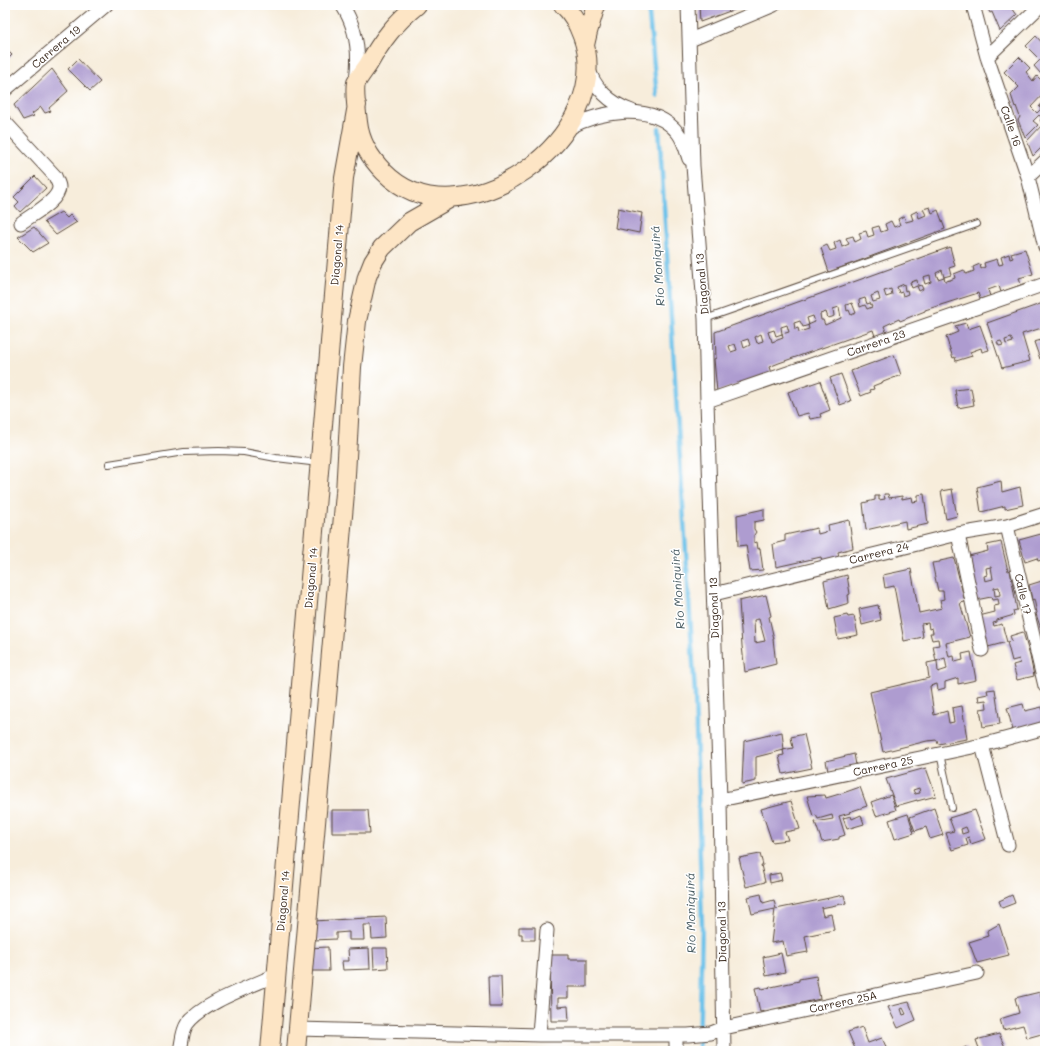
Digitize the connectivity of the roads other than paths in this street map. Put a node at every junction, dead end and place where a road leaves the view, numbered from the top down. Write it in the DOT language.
graph roads {
  1 [pos="106,5"];
  2 [pos="342,5"];
  3 [pos="417,5"];
  4 [pos="563,5"];
  5 [pos="596,5"];
  6 [pos="688,5"];
  7 [pos="774,5"];
  8 [pos="973,5"];
  9 [pos="1041,5"];
  10 [pos="690,40"];
  11 [pos="586,53"];
  12 [pos="987,57"];
  13 [pos="356,84"];
  14 [pos="5,90"];
  15 [pos="357,105"];
  16 [pos="639,114"];
  17 [pos="5,122"];
  18 [pos="567,129"];
  19 [pos="1045,160"];
  20 [pos="693,166"];
  21 [pos="1028,177"];
  22 [pos="449,199"];
  23 [pos="21,223"];
  24 [pos="977,224"];
  25 [pos="1045,247"];
  26 [pos="1045,284"];
  27 [pos="705,319"];
  28 [pos="707,401"];
  29 [pos="109,464"];
  30 [pos="320,464"];
  31 [pos="1045,514"];
  32 [pos="1007,526"];
  33 [pos="958,534"];
  34 [pos="714,594"];
  35 [pos="982,650"];
  36 [pos="1045,686"];
  37 [pos="1045,728"];
  38 [pos="982,745"];
  39 [pos="940,754"];
  40 [pos="720,800"];
  41 [pos="952,808"];
  42 [pos="1008,845"];
  43 [pos="547,930"];
  44 [pos="977,973"];
  45 [pos="276,975"];
  46 [pos="724,1028"];
  47 [pos="298,1029"];
  48 [pos="539,1035"];
  49 [pos="682,1036"];
  50 [pos="180,1051"];
  51 [pos="270,1051"];
  52 [pos="296,1051"];
  53 [pos="676,1051"];
  54 [pos="724,1051"];
  1 -- 14 [label="street, Carrera 19"];
  2 -- 13 [label="street"];
  3 -- 13 [label="street"];
  4 -- 11 [label="street"];
  5 -- 11 [label="street"];
  6 -- 10 [label="street, Diagonal 13"];
  7 -- 10 [label="street"];
  8 -- 12 [label="street, Calle 16"];
  9 -- 12 [label="street"];
  10 -- 20 [label="street, Diagonal 13"];
  11 -- 16 [label="street, Diagonal 13"];
  11 -- 18 [label="street"];
  12 -- 21 [label="street, Calle 16"];
  13 -- 15 [label="street"];
  15 -- 22 [label="street"];
  15 -- 30 [label="street, Diagonal 14"];
  16 -- 18 [label="street, Diagonal 13"];
  16 -- 20 [label="street, Diagonal 13"];
  17 -- 23 [label="street"];
  18 -- 22 [label="street"];
  19 -- 21 [label="street"];
  20 -- 27 [label="street, Diagonal 13"];
  21 -- 25 [label="street, Calle 16"];
  22 -- 47 [label="street"];
  24 -- 27 [label="lane"];
  26 -- 28 [label="street, Carrera 23"];
  27 -- 28 [label="street, Diagonal 13"];
  28 -- 34 [label="street, Diagonal 13"];
  29 -- 30 [label="lane"];
  30 -- 45 [label="street, Diagonal 14"];
  31 -- 32 [label="street, Carrera 24"];
  32 -- 33 [label="street, Carrera 24"];
  32 -- 36 [label="street, Calle 17"];
  33 -- 34 [label="street, Carrera 24"];
  33 -- 35 [label="street"];
  34 -- 40 [label="street, Diagonal 13"];
  37 -- 38 [label="street, Carrera 25"];
  38 -- 39 [label="street, Carrera 25"];
  38 -- 42 [label="street"];
  39 -- 40 [label="street, Carrera 25"];
  39 -- 41 [label="lane"];
  40 -- 46 [label="street, Diagonal 13"];
  43 -- 48 [label="street"];
  44 -- 46 [label="street, Carrera 25A"];
  45 -- 50 [label="street"];
  45 -- 51 [label="street, Diagonal 14"];
  46 -- 49 [label="street, Carrera 25A"];
  46 -- 54 [label="street, Diagonal 13"];
  47 -- 48 [label="street, Carrera 25A"];
  47 -- 52 [label="street"];
  48 -- 49 [label="street, Carrera 25A"];
  49 -- 53 [label="street"];
}
